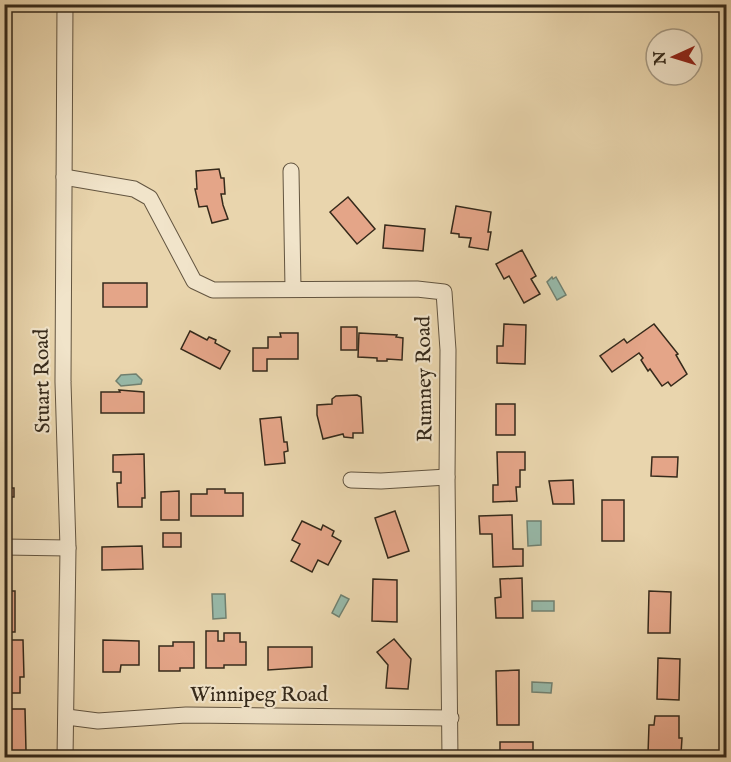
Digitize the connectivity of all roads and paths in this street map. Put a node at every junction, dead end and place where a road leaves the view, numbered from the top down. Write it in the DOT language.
graph roads {
  1 [pos="65,4"];
  2 [pos="291,171"];
  3 [pos="64,177"];
  4 [pos="293,288"];
  5 [pos="447,477"];
  6 [pos="351,480"];
  7 [pos="4,547"];
  8 [pos="68,548"];
  9 [pos="67,717"];
  10 [pos="451,718"];
  11 [pos="65,758"];
  12 [pos="450,758"];
  1 -- 3 [label="street, Stuart Road"];
  2 -- 4 [label="street"];
  3 -- 4 [label="street, Rumney Road"];
  3 -- 8 [label="street, Stuart Road"];
  4 -- 5 [label="street, Rumney Road"];
  5 -- 6 [label="street"];
  5 -- 10 [label="street, Rumney Road"];
  7 -- 8 [label="street"];
  8 -- 9 [label="street, Stuart Road"];
  9 -- 10 [label="street, Winnipeg Road"];
  9 -- 11 [label="street, Stuart Road"];
  10 -- 12 [label="street, Rumney Road"];
}
